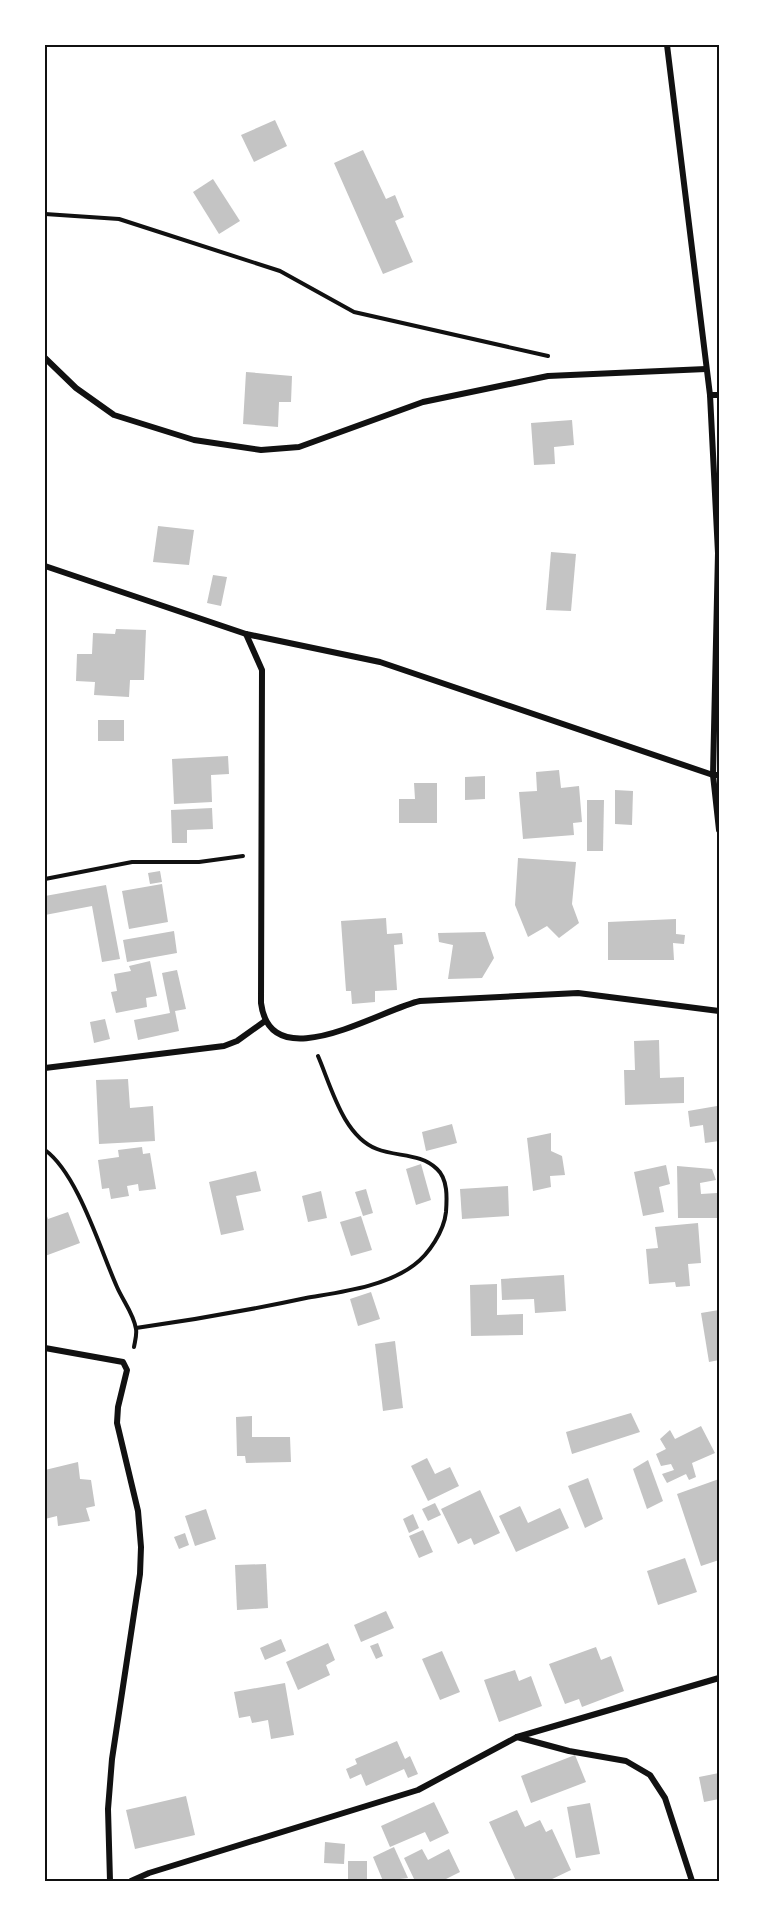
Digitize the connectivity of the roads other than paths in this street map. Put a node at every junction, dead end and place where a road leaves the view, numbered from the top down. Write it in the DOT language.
graph roads {
  1 [pos="667,45"];
  2 [pos="45,358"];
  3 [pos="706,369"];
  4 [pos="710,394"];
  5 [pos="719,395"];
  6 [pos="45,566"];
  7 [pos="246,634"];
  8 [pos="716,775"];
  9 [pos="719,830"];
  10 [pos="719,1011"];
  11 [pos="265,1022"];
  12 [pos="45,1068"];
  13 [pos="45,1348"];
  14 [pos="719,1678"];
  15 [pos="517,1737"];
  16 [pos="110,1881"];
  17 [pos="131,1881"];
  18 [pos="692,1881"];
  1 -- 3 [label="street"];
  2 -- 3 [label="street"];
  3 -- 4 [label="street"];
  4 -- 5 [label="street"];
  4 -- 8 [label="street"];
  6 -- 7 [label="street"];
  7 -- 8 [label="street"];
  7 -- 11 [label="street"];
  8 -- 9 [label="street"];
  10 -- 11 [label="street"];
  11 -- 12 [label="street"];
  13 -- 16 [label="street"];
  14 -- 15 [label="street"];
  15 -- 17 [label="street"];
  15 -- 18 [label="street"];
}
